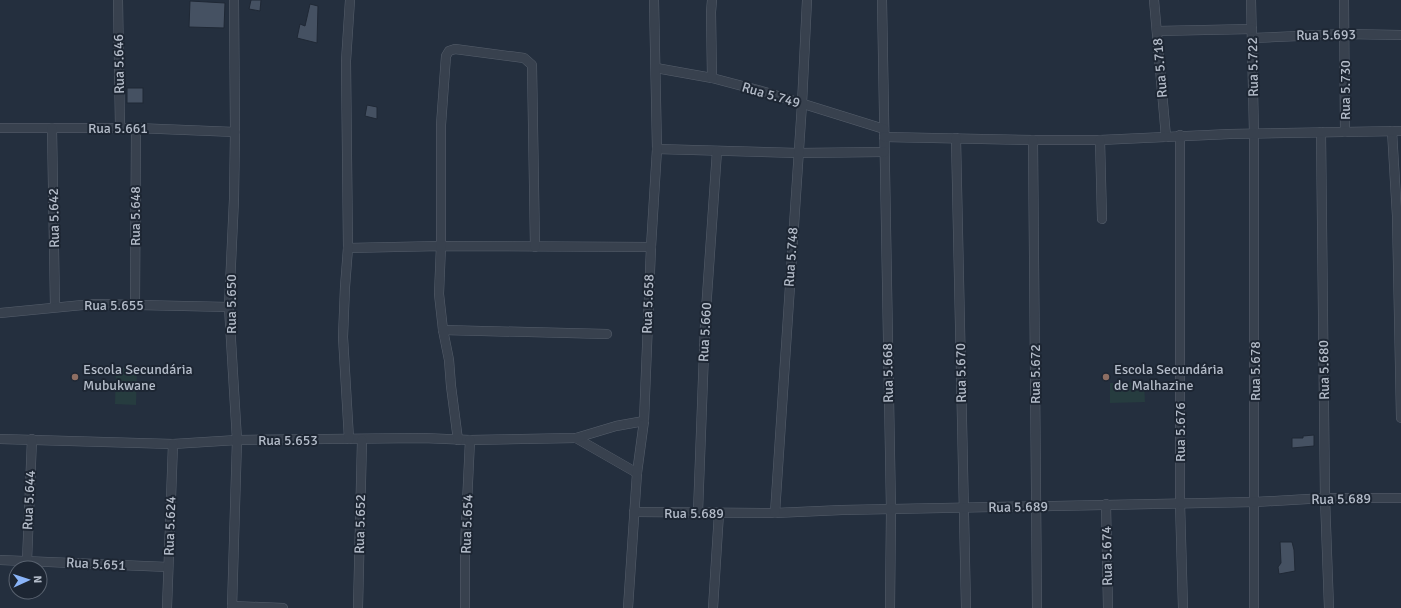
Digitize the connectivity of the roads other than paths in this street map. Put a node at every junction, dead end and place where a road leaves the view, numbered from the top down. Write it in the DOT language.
graph roads {
  1 [pos="118,0"];
  2 [pos="234,0"];
  3 [pos="350,0"];
  4 [pos="654,0"];
  5 [pos="712,0"];
  6 [pos="807,0"];
  7 [pos="882,0"];
  8 [pos="1154,0"];
  9 [pos="1251,0"];
  10 [pos="1344,0"];
  11 [pos="1157,31"];
  12 [pos="1252,34"];
  13 [pos="1345,34"];
  14 [pos="1401,35"];
  15 [pos="656,68"];
  16 [pos="712,78"];
  17 [pos="802,104"];
  18 [pos="0,128"];
  19 [pos="52,128"];
  20 [pos="120,128"];
  21 [pos="136,128"];
  22 [pos="1397,131"];
  23 [pos="235,132"];
  24 [pos="1321,132"];
  25 [pos="1345,132"];
  26 [pos="884,133"];
  27 [pos="1254,133"];
  28 [pos="1180,135"];
  29 [pos="1166,137"];
  30 [pos="956,138"];
  31 [pos="1033,140"];
  32 [pos="1100,140"];
  33 [pos="658,149"];
  34 [pos="717,151"];
  35 [pos="798,152"];
  36 [pos="884,152"];
  37 [pos="1102,219"];
  38 [pos="441,246"];
  39 [pos="535,247"];
  40 [pos="651,247"];
  41 [pos="348,248"];
  42 [pos="135,305"];
  43 [pos="55,307"];
  44 [pos="229,307"];
  45 [pos="0,313"];
  46 [pos="443,330"];
  47 [pos="607,334"];
  48 [pos="1401,418"];
  49 [pos="644,421"];
  50 [pos="0,438"];
  51 [pos="576,438"];
  52 [pos="32,439"];
  53 [pos="349,439"];
  54 [pos="237,440"];
  55 [pos="362,440"];
  56 [pos="458,440"];
  57 [pos="470,440"];
  58 [pos="173,444"];
  59 [pos="637,473"];
  60 [pos="1325,498"];
  61 [pos="1401,498"];
  62 [pos="1255,502"];
  63 [pos="1180,503"];
  64 [pos="1106,504"];
  65 [pos="1035,506"];
  66 [pos="965,508"];
  67 [pos="891,510"];
  68 [pos="634,512"];
  69 [pos="698,512"];
  70 [pos="719,513"];
  71 [pos="775,513"];
  72 [pos="27,560"];
  73 [pos="48,562"];
  74 [pos="168,568"];
  75 [pos="232,607"];
  76 [pos="167,608"];
  77 [pos="283,608"];
  78 [pos="358,608"];
  79 [pos="465,608"];
  80 [pos="628,608"];
  81 [pos="714,608"];
  82 [pos="890,608"];
  83 [pos="966,608"];
  84 [pos="1036,608"];
  85 [pos="1108,608"];
  86 [pos="1183,608"];
  87 [pos="1254,608"];
  88 [pos="1329,608"];
  1 -- 20 [label="street, Rua 5.646"];
  2 -- 23 [label="street, Rua 5.650"];
  3 -- 41 [label="street"];
  4 -- 15 [label="street, Rua 5.658"];
  5 -- 16 [label="street"];
  6 -- 17 [label="street, Rua 5.748"];
  7 -- 26 [label="street"];
  8 -- 11 [label="street, Rua 5.718"];
  9 -- 12 [label="street, Rua 5.722"];
  10 -- 13 [label="street, Rua 5.730"];
  11 -- 12 [label="street, Rua 5.693"];
  11 -- 29 [label="street, Rua 5.718"];
  12 -- 13 [label="street, Rua 5.693"];
  12 -- 27 [label="street, Rua 5.722"];
  13 -- 14 [label="street, Rua 5.693"];
  13 -- 25 [label="street, Rua 5.730"];
  15 -- 16 [label="street, Rua 5.749"];
  15 -- 33 [label="street, Rua 5.658"];
  16 -- 17 [label="street, Rua 5.749"];
  17 -- 26 [label="street, Rua 5.749"];
  17 -- 35 [label="street, Rua 5.748"];
  18 -- 19 [label="street, Rua 5.661"];
  19 -- 20 [label="street, Rua 5.661"];
  19 -- 43 [label="street, Rua 5.642"];
  20 -- 21 [label="street, Rua 5.661"];
  21 -- 23 [label="street, Rua 5.661"];
  21 -- 42 [label="street, Rua 5.648"];
  22 -- 25 [label="street, Rua 5.749"];
  22 -- 48 [label="street"];
  23 -- 44 [label="street, Rua 5.650"];
  24 -- 25 [label="street, Rua 5.749"];
  24 -- 27 [label="street, Rua 5.749"];
  24 -- 60 [label="street, Rua 5.680"];
  26 -- 30 [label="street, Rua 5.749"];
  26 -- 36 [label="street, Rua 5.668"];
  27 -- 28 [label="street, Rua 5.749"];
  27 -- 62 [label="street, Rua 5.678"];
  28 -- 29 [label="street, Rua 5.749"];
  28 -- 63 [label="street, Rua 5.676"];
  29 -- 32 [label="street, Rua 5.749"];
  30 -- 31 [label="street, Rua 5.749"];
  30 -- 66 [label="street, Rua 5.670"];
  31 -- 32 [label="street, Rua 5.749"];
  31 -- 65 [label="street, Rua 5.672"];
  32 -- 37 [label="street"];
  33 -- 34 [label="street"];
  33 -- 40 [label="street, Rua 5.658"];
  34 -- 35 [label="street"];
  34 -- 69 [label="street, Rua 5.660"];
  35 -- 36 [label="street"];
  35 -- 71 [label="street, Rua 5.748"];
  36 -- 67 [label="street, Rua 5.668"];
  38 -- 39 [label="street"];
  38 -- 39 [label="street"];
  38 -- 41 [label="street"];
  38 -- 46 [label="street"];
  39 -- 40 [label="street"];
  40 -- 49 [label="street, Rua 5.658"];
  41 -- 53 [label="street"];
  42 -- 43 [label="street, Rua 5.655"];
  42 -- 44 [label="street, Rua 5.655"];
  43 -- 45 [label="street, Rua 5.655"];
  44 -- 54 [label="street, Rua 5.650"];
  46 -- 47 [label="street"];
  46 -- 56 [label="street"];
  49 -- 51 [label="street, Rua 5.653"];
  49 -- 59 [label="street, Rua 5.658"];
  50 -- 52 [label="street, Rua 5.653"];
  51 -- 57 [label="street, Rua 5.653"];
  51 -- 59 [label="street"];
  52 -- 58 [label="street, Rua 5.653"];
  52 -- 72 [label="street, Rua 5.644"];
  53 -- 54 [label="street, Rua 5.653"];
  53 -- 55 [label="street, Rua 5.653"];
  54 -- 58 [label="street, Rua 5.653"];
  54 -- 75 [label="street, Rua 5.650"];
  55 -- 56 [label="street, Rua 5.653"];
  55 -- 78 [label="street, Rua 5.652"];
  56 -- 57 [label="street, Rua 5.653"];
  57 -- 79 [label="street, Rua 5.654"];
  58 -- 74 [label="street, Rua 5.624"];
  59 -- 68 [label="street, Rua 5.658"];
  60 -- 61 [label="street, Rua 5.689"];
  60 -- 62 [label="street, Rua 5.689"];
  60 -- 88 [label="street, Rua 5.680"];
  62 -- 63 [label="street, Rua 5.689"];
  62 -- 87 [label="street, Rua 5.678"];
  63 -- 64 [label="street, Rua 5.689"];
  63 -- 86 [label="street, Rua 5.676"];
  64 -- 65 [label="street, Rua 5.689"];
  64 -- 85 [label="street, Rua 5.674"];
  65 -- 66 [label="street, Rua 5.689"];
  65 -- 84 [label="street, Rua 5.672"];
  66 -- 67 [label="street, Rua 5.689"];
  66 -- 83 [label="street, Rua 5.670"];
  67 -- 71 [label="street, Rua 5.689"];
  67 -- 82 [label="street, Rua 5.668"];
  68 -- 69 [label="street, Rua 5.689"];
  68 -- 80 [label="street, Rua 5.658"];
  69 -- 70 [label="street, Rua 5.689"];
  70 -- 71 [label="street, Rua 5.689"];
  70 -- 81 [label="street"];
  73 -- 74 [label="street, Rua 5.651"];
  74 -- 76 [label="street, Rua 5.624"];
  75 -- 77 [label="street"];
}
